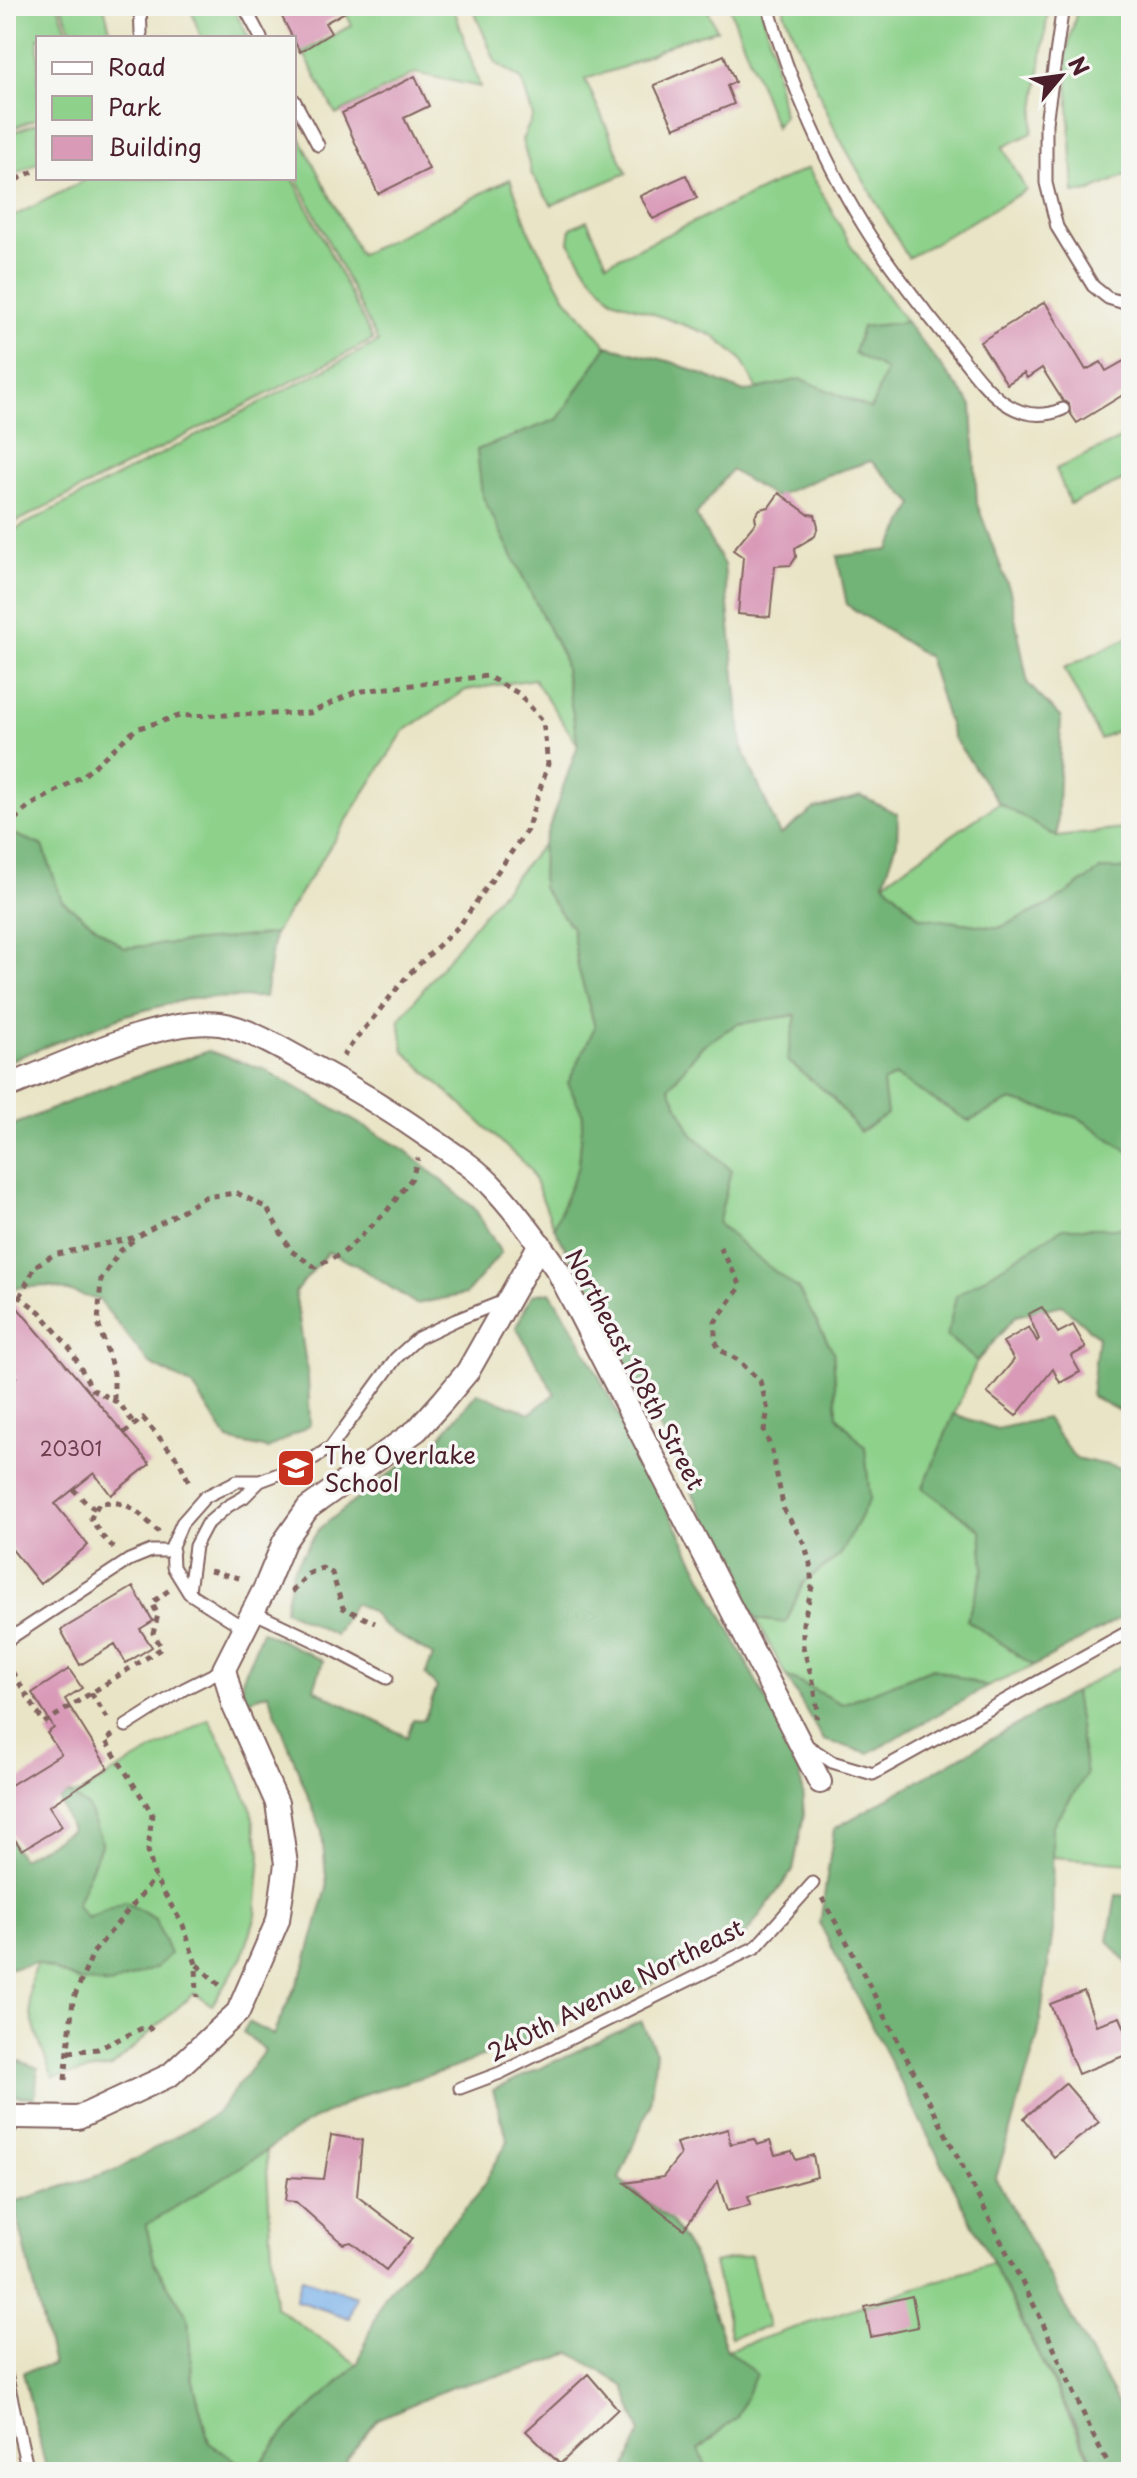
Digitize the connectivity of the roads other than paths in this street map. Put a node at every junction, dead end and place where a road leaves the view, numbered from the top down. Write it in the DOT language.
graph roads {
  1 [pos="140,6"];
  2 [pos="244,6"];
  3 [pos="768,6"];
  4 [pos="1063,6"];
  5 [pos="141,33"];
  6 [pos="260,36"];
  7 [pos="296,104"];
  8 [pos="318,145"];
  9 [pos="1131,305"];
  10 [pos="1063,409"];
  11 [pos="6,1087"];
  12 [pos="540,1244"];
  13 [pos="508,1299"];
  14 [pos="260,1481"];
  15 [pos="173,1551"];
  16 [pos="189,1593"];
  17 [pos="248,1620"];
  18 [pos="1131,1630"];
  19 [pos="6,1640"];
  20 [pos="224,1669"];
  21 [pos="387,1678"];
  22 [pos="126,1726"];
  23 [pos="804,1743"];
  24 [pos="820,1782"];
  25 [pos="813,1883"];
  26 [pos="460,2088"];
  27 [pos="10,2122"];
  28 [pos="6,2374"];
  29 [pos="28,2472"];
  1 -- 5 [label="lane"];
  2 -- 6 [label="lane"];
  3 -- 10 [label="lane"];
  4 -- 9 [label="lane"];
  7 -- 8 [label="lane"];
  11 -- 12 [label="street, Northeast 108th Street"];
  12 -- 13 [label="street"];
  12 -- 23 [label="street, Northeast 108th Street"];
  13 -- 14 [label="lane"];
  13 -- 17 [label="street"];
  14 -- 15 [label="lane"];
  14 -- 16 [label="lane"];
  15 -- 16 [label="lane"];
  15 -- 19 [label="lane"];
  16 -- 17 [label="lane"];
  17 -- 20 [label="street"];
  17 -- 21 [label="lane"];
  18 -- 23 [label="lane"];
  20 -- 22 [label="lane"];
  20 -- 27 [label="street"];
  23 -- 24 [label="street, Northeast 108th Street"];
  25 -- 26 [label="lane, 240th Avenue Northeast"];
  28 -- 29 [label="lane"];
}
